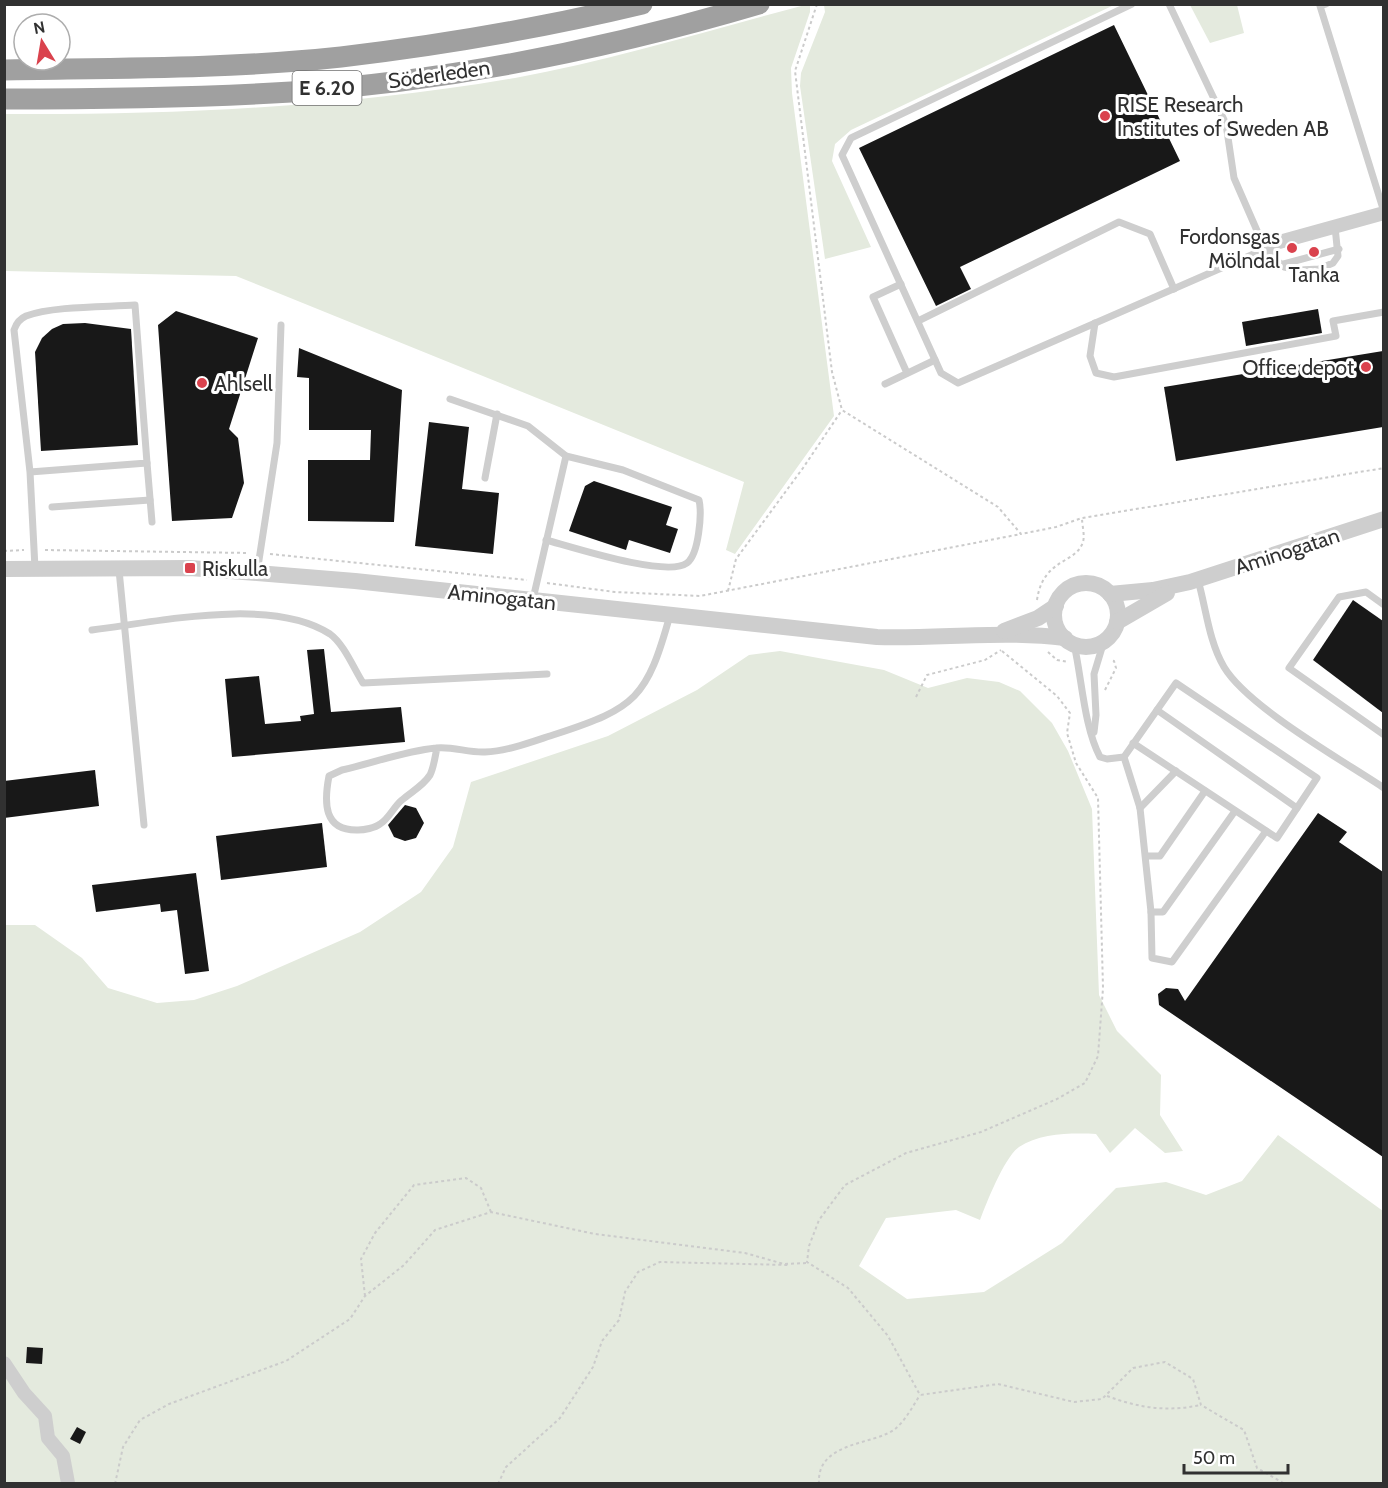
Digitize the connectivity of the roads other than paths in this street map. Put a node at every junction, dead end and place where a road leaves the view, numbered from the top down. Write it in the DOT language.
graph roads {
  1 [pos="642,4"];
  2 [pos="759,4"];
  3 [pos="1132,4"];
  4 [pos="1169,4"];
  5 [pos="1326,4"];
  6 [pos="4,70"];
  7 [pos="4,99"];
  8 [pos="1383,213"];
  9 [pos="1335,227"];
  10 [pos="1265,249"];
  11 [pos="1339,249"];
  12 [pos="1280,265"];
  13 [pos="901,284"];
  14 [pos="1174,289"];
  15 [pos="1383,312"];
  16 [pos="918,321"];
  17 [pos="1095,323"];
  18 [pos="281,325"];
  19 [pos="935,360"];
  20 [pos="908,373"];
  21 [pos="885,384"];
  22 [pos="450,399"];
  23 [pos="497,414"];
  24 [pos="566,456"];
  25 [pos="147,463"];
  26 [pos="30,472"];
  27 [pos="484,478"];
  28 [pos="150,500"];
  29 [pos="52,507"];
  30 [pos="1383,519"];
  31 [pos="152,522"];
  32 [pos="546,540"];
  33 [pos="35,568"];
  34 [pos="119,568"];
  35 [pos="4,569"];
  36 [pos="257,573"];
  37 [pos="1194,581"];
  38 [pos="1110,594"];
  39 [pos="533,600"];
  40 [pos="1383,605"];
  41 [pos="1056,606"];
  42 [pos="670,615"];
  43 [pos="1117,622"];
  44 [pos="122,626"];
  45 [pos="92,630"];
  46 [pos="1069,641"];
  47 [pos="1104,641"];
  48 [pos="999,642"];
  49 [pos="547,674"];
  50 [pos="1157,710"];
  51 [pos="1093,734"];
  52 [pos="1383,735"];
  53 [pos="1134,743"];
  54 [pos="437,747"];
  55 [pos="1124,757"];
  56 [pos="1176,771"];
  57 [pos="1383,788"];
  58 [pos="1205,791"];
  59 [pos="1140,808"];
  60 [pos="1297,808"];
  61 [pos="1235,811"];
  62 [pos="144,825"];
  63 [pos="1266,831"];
  64 [pos="1146,856"];
  65 [pos="1151,912"];
  66 [pos="4,1363"];
  67 [pos="68,1483"];
  1 -- 6 [label="highway, Söderleden / E 6.20"];
  2 -- 7 [label="highway, Söderleden / E 6.20"];
  3 -- 13 [label="lane"];
  4 -- 10 [label="lane"];
  5 -- 8 [label="lane"];
  8 -- 9 [label="street"];
  9 -- 10 [label="street"];
  9 -- 11 [label="lane"];
  10 -- 12 [label="lane"];
  10 -- 14 [label="lane"];
  11 -- 12 [label="lane"];
  11 -- 12 [label="lane"];
  13 -- 16 [label="lane"];
  13 -- 20 [label="lane"];
  14 -- 16 [label="lane"];
  14 -- 17 [label="lane"];
  15 -- 17 [label="lane"];
  16 -- 19 [label="lane"];
  17 -- 19 [label="lane"];
  18 -- 36 [label="lane"];
  19 -- 20 [label="lane"];
  20 -- 21 [label="lane"];
  22 -- 23 [label="lane"];
  23 -- 24 [label="lane"];
  23 -- 27 [label="lane"];
  24 -- 32 [label="lane"];
  24 -- 32 [label="lane"];
  25 -- 26 [label="lane"];
  25 -- 26 [label="lane"];
  25 -- 28 [label="lane"];
  26 -- 33 [label="lane"];
  28 -- 29 [label="lane"];
  28 -- 31 [label="lane"];
  30 -- 37 [label="street, Aminogatan"];
  32 -- 39 [label="lane"];
  33 -- 34 [label="street, Aminogatan"];
  33 -- 35 [label="street, Aminogatan"];
  34 -- 36 [label="street, Aminogatan"];
  34 -- 44 [label="lane"];
  36 -- 39 [label="street, Aminogatan"];
  37 -- 38 [label="street, Aminogatan"];
  37 -- 43 [label="street, Aminogatan"];
  37 -- 57 [label="lane"];
  38 -- 41 [label="street, Aminogatan"];
  38 -- 43 [label="street"];
  39 -- 42 [label="street, Aminogatan"];
  40 -- 52 [label="lane"];
  41 -- 46 [label="street"];
  41 -- 48 [label="street, Aminogatan"];
  42 -- 48 [label="street, Aminogatan"];
  42 -- 54 [label="lane"];
  43 -- 47 [label="street, Aminogatan"];
  44 -- 45 [label="lane"];
  44 -- 49 [label="lane"];
  44 -- 62 [label="lane"];
  46 -- 47 [label="street, Aminogatan"];
  46 -- 48 [label="street, Aminogatan"];
  46 -- 51 [label="lane"];
  47 -- 51 [label="lane"];
  50 -- 53 [label="lane"];
  50 -- 60 [label="lane"];
  50 -- 60 [label="lane"];
  51 -- 55 [label="lane"];
  53 -- 55 [label="lane"];
  53 -- 56 [label="lane"];
  54 -- 54 [label="lane"];
  55 -- 59 [label="lane"];
  56 -- 58 [label="lane"];
  56 -- 59 [label="lane"];
  58 -- 61 [label="lane"];
  58 -- 64 [label="lane"];
  59 -- 64 [label="lane"];
  60 -- 63 [label="lane"];
  61 -- 63 [label="lane"];
  61 -- 65 [label="lane"];
  63 -- 65 [label="lane"];
  64 -- 65 [label="lane"];
  66 -- 67 [label="street"];
}
